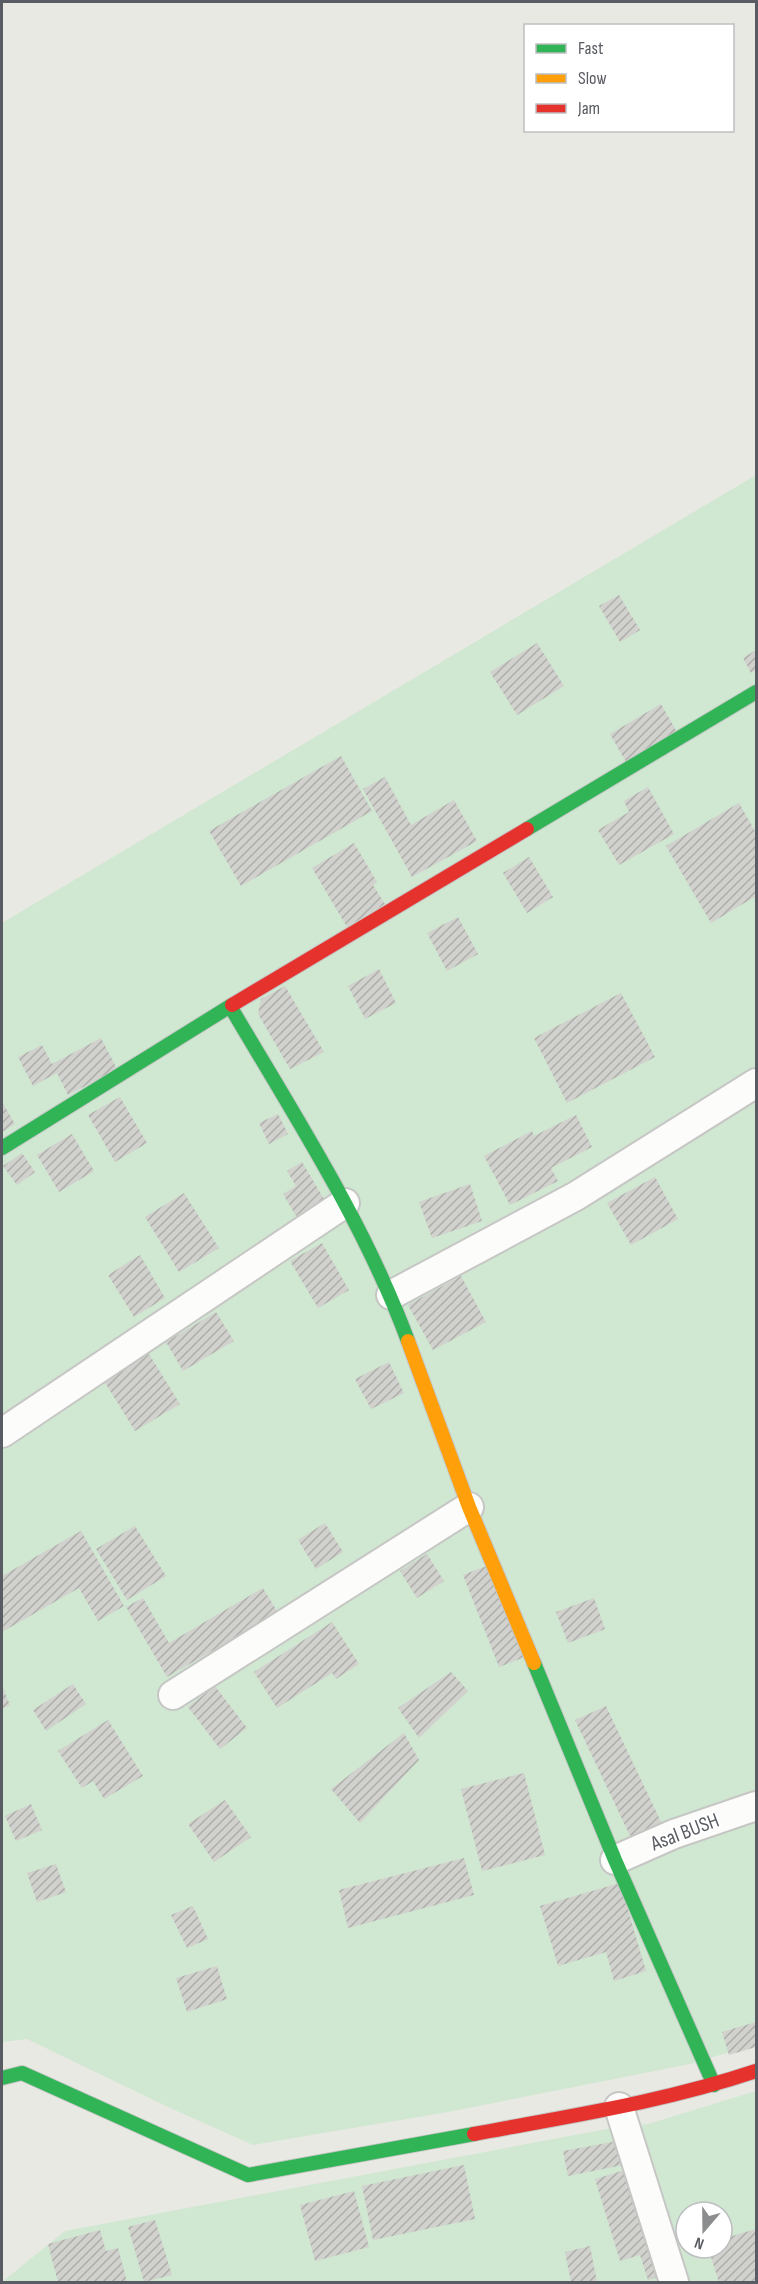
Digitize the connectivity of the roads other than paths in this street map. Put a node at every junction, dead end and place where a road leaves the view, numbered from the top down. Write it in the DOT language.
graph roads {
  1 [pos="756,692"];
  2 [pos="230,1006"];
  3 [pos="756,1083"];
  4 [pos="2,1148"];
  5 [pos="345,1203"];
  6 [pos="391,1295"];
  7 [pos="2,1433"];
  8 [pos="469,1507"];
  9 [pos="172,1695"];
  10 [pos="756,1806"];
  11 [pos="615,1860"];
  12 [pos="756,2071"];
  13 [pos="2,2078"];
  14 [pos="714,2085"];
  15 [pos="619,2107"];
  16 [pos="674,2283"];
  1 -- 2 [label="street"];
  2 -- 4 [label="street"];
  2 -- 5 [label="street"];
  3 -- 6 [label="street"];
  5 -- 6 [label="street"];
  5 -- 7 [label="street"];
  6 -- 8 [label="street"];
  8 -- 9 [label="street"];
  8 -- 11 [label="street"];
  10 -- 11 [label="street, Asal BUSH"];
  11 -- 14 [label="street"];
  12 -- 14 [label="street"];
  13 -- 15 [label="street"];
  14 -- 15 [label="street"];
  15 -- 16 [label="street"];
}
